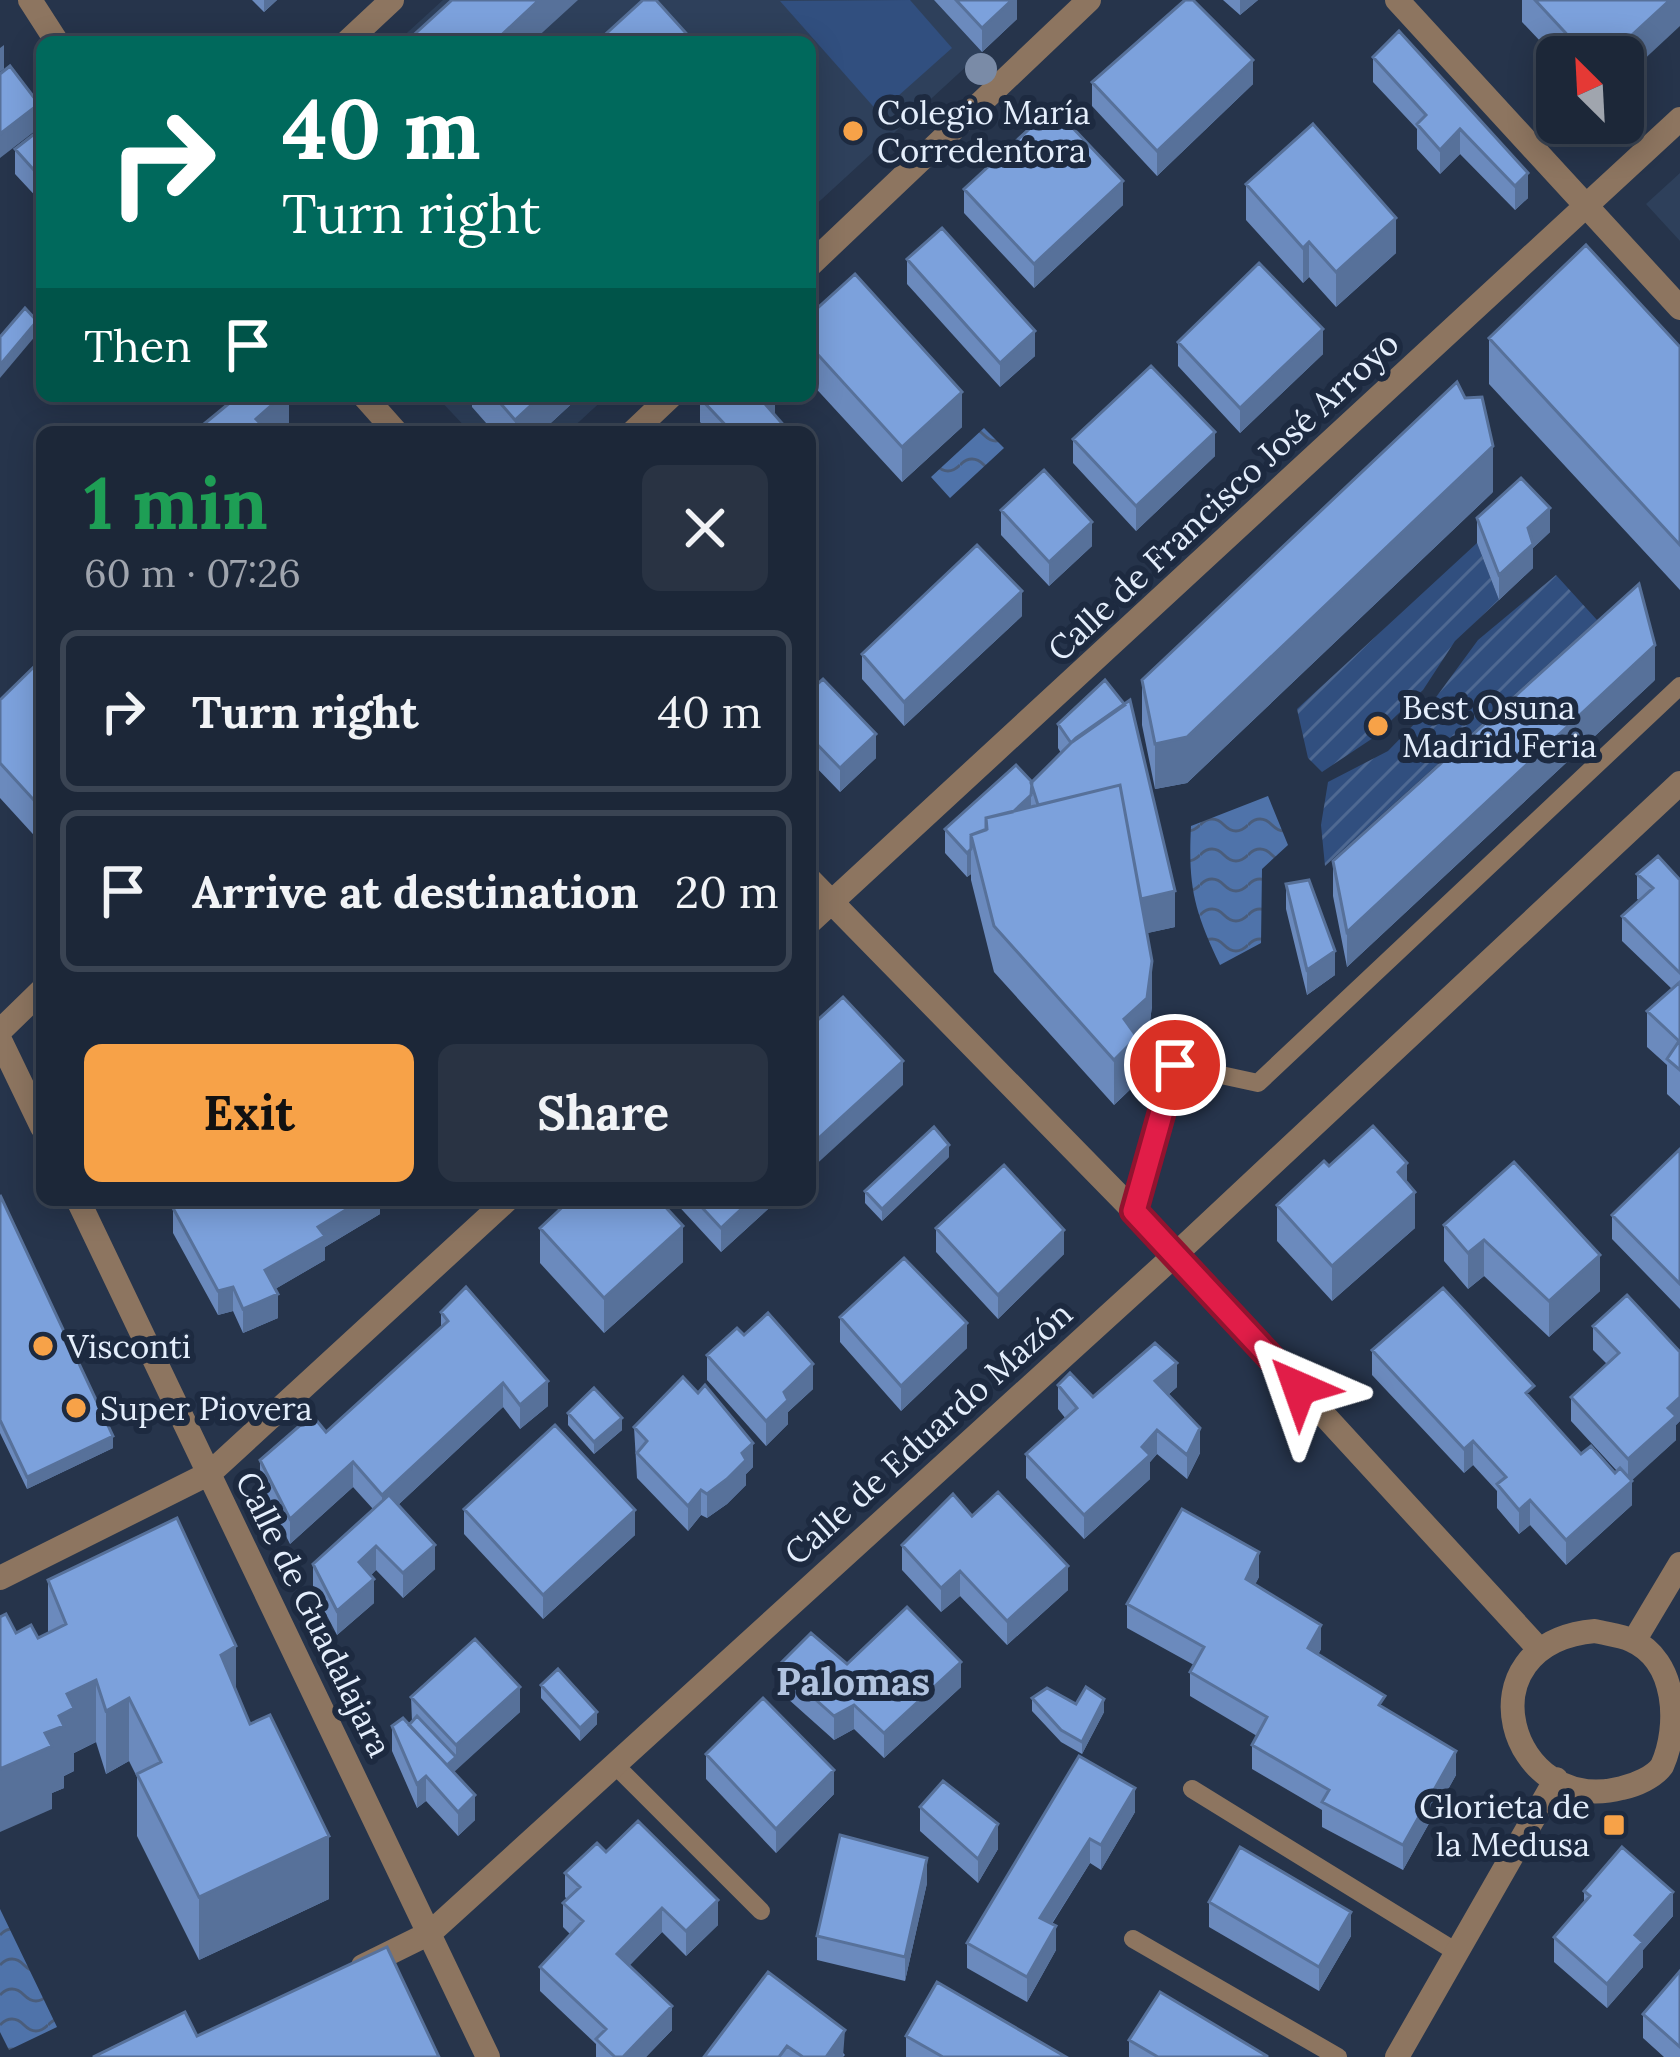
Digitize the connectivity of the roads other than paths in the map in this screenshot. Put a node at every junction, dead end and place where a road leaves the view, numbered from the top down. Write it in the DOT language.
graph roads {
  1 [pos="30,0"];
  2 [pos="392,0"];
  3 [pos="1089,0"];
  4 [pos="1396,0"];
  5 [pos="53,36"];
  6 [pos="353,36"];
  7 [pos="1680,119"];
  8 [pos="1586,206"];
  9 [pos="816,259"];
  10 [pos="1680,308"];
  11 [pos="370,402"];
  12 [pos="665,402"];
  13 [pos="392,426"];
  14 [pos="639,426"];
  15 [pos="1680,686"];
  16 [pos="1680,783"];
  17 [pos="816,887"];
  18 [pos="831,903"];
  19 [pos="816,917"];
  20 [pos="36,996"];
  21 [pos="0,1035"];
  22 [pos="36,1114"];
  23 [pos="81,1206"];
  24 [pos="500,1206"];
  25 [pos="1134,1211"];
  26 [pos="1175,1254"];
  27 [pos="210,1473"];
  28 [pos="1680,1564"];
  29 [pos="0,1578"];
  30 [pos="1634,1641"];
  31 [pos="1540,1649"];
  32 [pos="614,1764"];
  33 [pos="1671,1774"];
  34 [pos="1556,1779"];
  35 [pos="1192,1789"];
  36 [pos="761,1911"];
  37 [pos="430,1933"];
  38 [pos="1133,1939"];
  39 [pos="1458,1953"];
  40 [pos="334,1979"];
  41 [pos="488,2057"];
  42 [pos="1338,2057"];
  43 [pos="1397,2057"];
  1 -- 5 [label="street"];
  2 -- 6 [label="street"];
  3 -- 9 [label="street"];
  4 -- 8 [label="street"];
  7 -- 8 [label="street, Calle de Francisco José Arroyo"];
  8 -- 10 [label="street"];
  8 -- 18 [label="street, Calle de Francisco José Arroyo"];
  11 -- 13 [label="street"];
  12 -- 14 [label="street"];
  15 -- 25 [label="lane"];
  16 -- 26 [label="street, Calle de Eduardo Mazón"];
  17 -- 18 [label="street"];
  18 -- 19 [label="street, Calle de Francisco José Arroyo"];
  18 -- 25 [label="street"];
  20 -- 21 [label="street"];
  21 -- 22 [label="street"];
  23 -- 27 [label="street, Calle de Guadalajara"];
  24 -- 27 [label="street"];
  25 -- 26 [label="street"];
  26 -- 31 [label="street"];
  26 -- 32 [label="street, Calle de Eduardo Mazón"];
  27 -- 29 [label="street"];
  27 -- 37 [label="street, Calle de Guadalajara"];
  28 -- 30 [label="street"];
  30 -- 31 [label="street"];
  30 -- 33 [label="street"];
  31 -- 34 [label="street"];
  32 -- 36 [label="lane"];
  32 -- 37 [label="street, Calle de Eduardo Mazón"];
  33 -- 34 [label="street"];
  34 -- 39 [label="street"];
  35 -- 39 [label="lane"];
  37 -- 40 [label="street, Calle de Eduardo Mazón"];
  37 -- 41 [label="street, Calle de Guadalajara"];
  38 -- 42 [label="lane"];
  39 -- 43 [label="street"];
}
